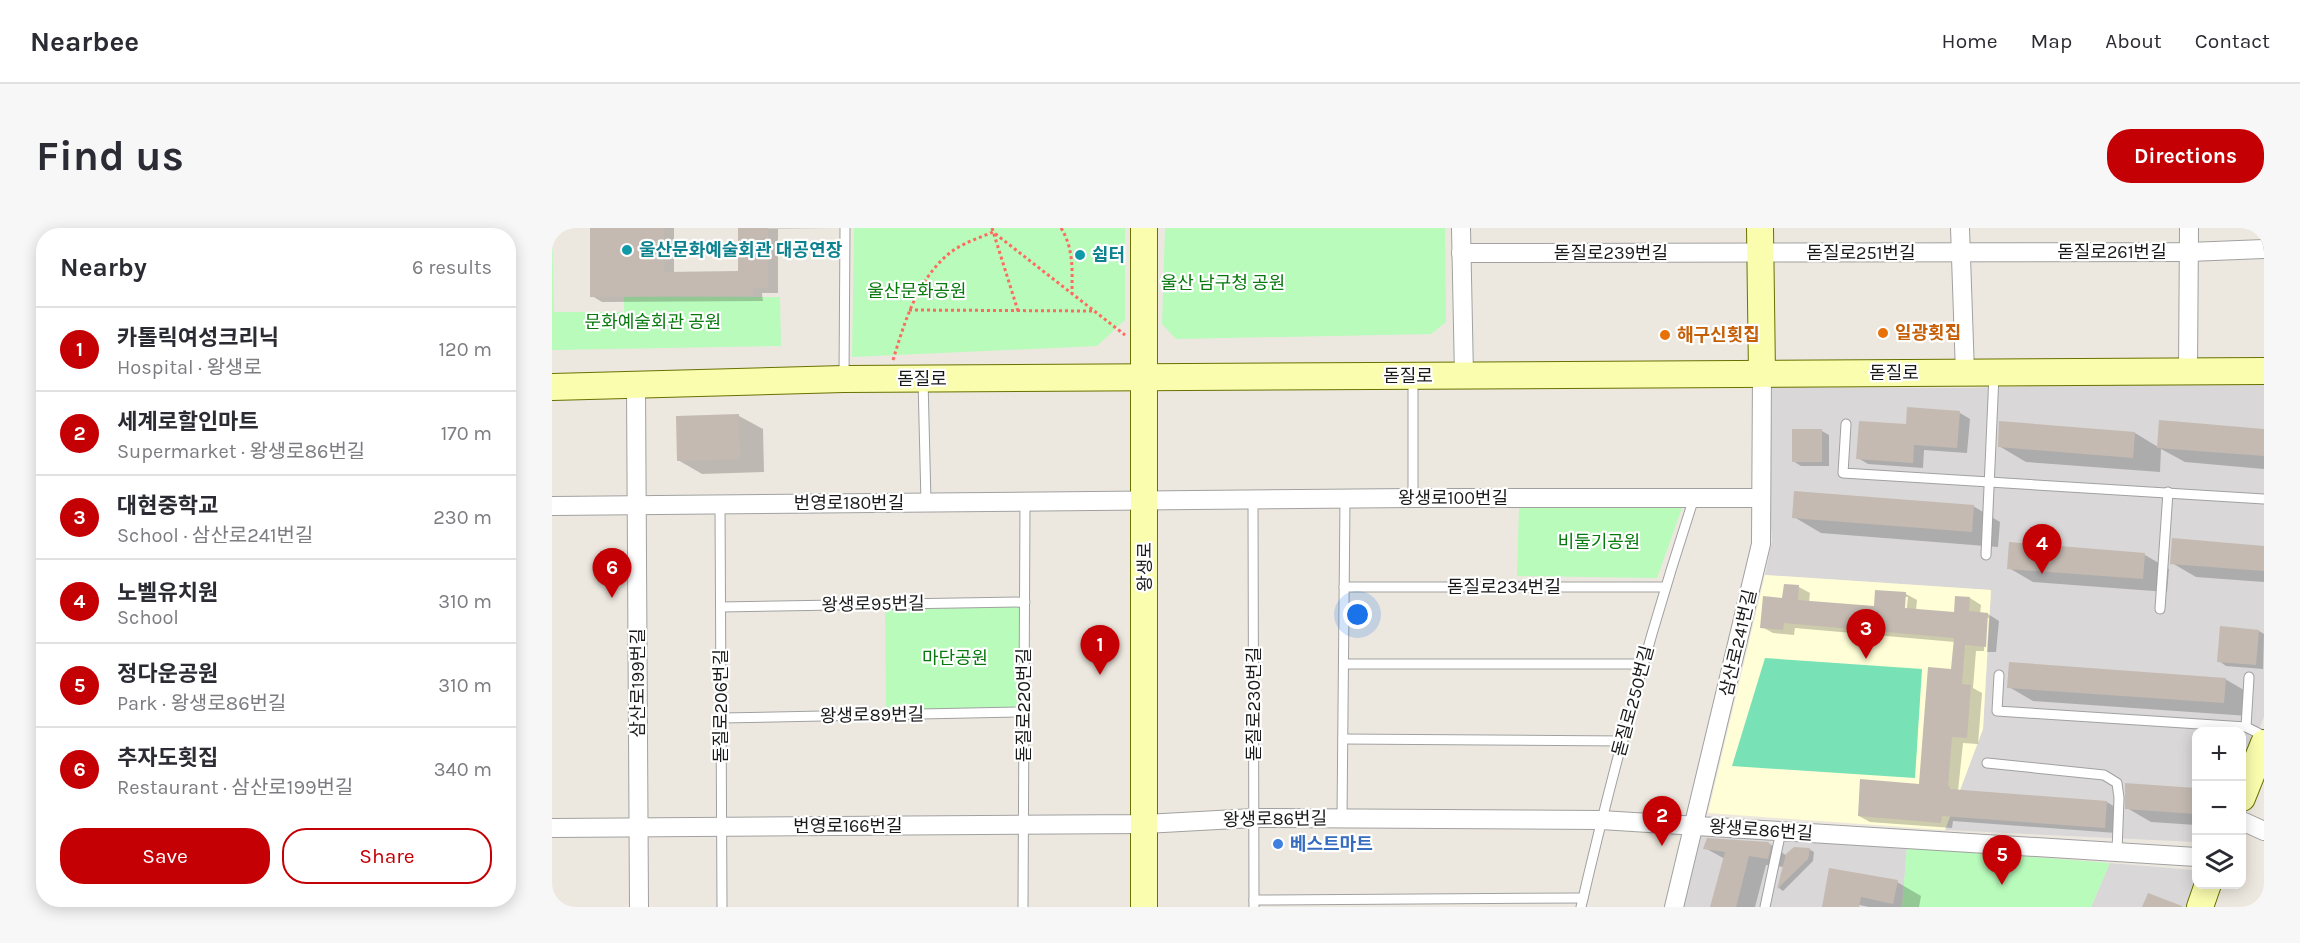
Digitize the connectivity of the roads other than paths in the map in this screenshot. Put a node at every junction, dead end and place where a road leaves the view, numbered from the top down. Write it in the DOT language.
graph roads {
  1 [pos="845,228"];
  2 [pos="1144,228"];
  3 [pos="1461,228"];
  4 [pos="1960,228"];
  5 [pos="2189,228"];
  6 [pos="1761,240"];
  7 [pos="2264,249"];
  8 [pos="2189,252"];
  9 [pos="1960,253"];
  10 [pos="1461,254"];
  11 [pos="2264,371"];
  12 [pos="2188,372"];
  13 [pos="1965,373"];
  14 [pos="1994,373"];
  15 [pos="1762,374"];
  16 [pos="1464,375"];
  17 [pos="1413,376"];
  18 [pos="1145,377"];
  19 [pos="844,379"];
  20 [pos="923,379"];
  21 [pos="636,386"];
  22 [pos="552,387"];
  23 [pos="1846,424"];
  24 [pos="1989,481"];
  25 [pos="2168,492"];
  26 [pos="1413,498"];
  27 [pos="1694,498"];
  28 [pos="1761,498"];
  29 [pos="1345,499"];
  30 [pos="2264,499"];
  31 [pos="1253,500"];
  32 [pos="1025,502"];
  33 [pos="1146,502"];
  34 [pos="926,503"];
  35 [pos="720,504"];
  36 [pos="637,505"];
  37 [pos="552,506"];
  38 [pos="1986,555"];
  39 [pos="1344,587"];
  40 [pos="1665,587"];
  41 [pos="1025,602"];
  42 [pos="721,607"];
  43 [pos="2160,609"];
  44 [pos="1344,664"];
  45 [pos="1644,664"];
  46 [pos="1999,675"];
  47 [pos="2249,677"];
  48 [pos="1024,712"];
  49 [pos="721,718"];
  50 [pos="2255,735"];
  51 [pos="2264,735"];
  52 [pos="1343,739"];
  53 [pos="1623,741"];
  54 [pos="1987,763"];
  55 [pos="2245,781"];
  56 [pos="1254,818"];
  57 [pos="1342,818"];
  58 [pos="1601,820"];
  59 [pos="2246,823"];
  60 [pos="1145,824"];
  61 [pos="1023,825"];
  62 [pos="1694,826"];
  63 [pos="721,827"];
  64 [pos="552,828"];
  65 [pos="639,828"];
  66 [pos="1781,831"];
  67 [pos="2264,831"];
  68 [pos="2117,851"];
  69 [pos="2192,857"];
  70 [pos="2207,889"];
  71 [pos="1582,902"];
  72 [pos="1254,904"];
  73 [pos="639,907"];
  74 [pos="722,907"];
  75 [pos="1023,907"];
  76 [pos="1144,907"];
  77 [pos="1674,907"];
  78 [pos="1764,907"];
  79 [pos="2200,907"];
  1 -- 19 [label="lane"];
  2 -- 18 [label="main road, 왕생로"];
  3 -- 10 [label="street"];
  4 -- 9 [label="street"];
  5 -- 8 [label="street"];
  6 -- 9 [label="street, 돋질로251번길"];
  6 -- 10 [label="street, 돋질로239번길"];
  6 -- 15 [label="main road"];
  7 -- 8 [label="street, 돋질로261번길"];
  8 -- 9 [label="street, 돋질로261번길"];
  8 -- 12 [label="street"];
  9 -- 13 [label="street"];
  10 -- 16 [label="street"];
  11 -- 12 [label="main road, 돋질로"];
  12 -- 14 [label="main road, 돋질로"];
  13 -- 14 [label="main road, 돋질로"];
  13 -- 15 [label="main road, 돋질로"];
  14 -- 24 [label="lane"];
  15 -- 16 [label="main road, 돋질로"];
  15 -- 28 [label="street, 삼산로241번길"];
  16 -- 17 [label="main road, 돋질로"];
  17 -- 18 [label="main road, 돋질로"];
  17 -- 26 [label="lane"];
  18 -- 20 [label="main road, 돋질로"];
  18 -- 33 [label="main road, 왕생로"];
  19 -- 20 [label="main road, 돋질로"];
  19 -- 21 [label="main road, 돋질로"];
  20 -- 34 [label="lane"];
  21 -- 22 [label="main road, 돋질로"];
  21 -- 36 [label="street, 삼산로199번길"];
  23 -- 24 [label="lane"];
  24 -- 25 [label="lane"];
  24 -- 38 [label="lane"];
  25 -- 30 [label="lane"];
  25 -- 43 [label="lane"];
  26 -- 27 [label="street, 왕생로100번길"];
  26 -- 29 [label="street, 왕생로100번길"];
  27 -- 28 [label="street, 왕생로100번길"];
  27 -- 40 [label="lane, 돋질로250번길"];
  28 -- 62 [label="street, 삼산로241번길"];
  29 -- 31 [label="street, 왕생로100번길"];
  29 -- 39 [label="lane"];
  31 -- 33 [label="street, 왕생로100번길"];
  31 -- 56 [label="lane, 돋질로230번길"];
  32 -- 33 [label="street, 번영로180번길"];
  32 -- 34 [label="street, 번영로180번길"];
  32 -- 41 [label="lane, 돋질로220번길"];
  33 -- 60 [label="main road, 왕생로"];
  34 -- 35 [label="street, 번영로180번길"];
  35 -- 36 [label="street, 번영로180번길"];
  35 -- 42 [label="lane, 돋질로206번길"];
  36 -- 37 [label="street, 번영로180번길"];
  36 -- 65 [label="street, 삼산로199번길"];
  39 -- 40 [label="lane, 돋질로234번길"];
  39 -- 44 [label="lane"];
  40 -- 45 [label="lane, 돋질로250번길"];
  41 -- 42 [label="lane, 왕생로95번길"];
  41 -- 48 [label="lane, 돋질로220번길"];
  42 -- 49 [label="lane, 돋질로206번길"];
  44 -- 45 [label="lane"];
  44 -- 52 [label="lane"];
  45 -- 53 [label="lane, 돋질로250번길"];
  46 -- 50 [label="lane"];
  47 -- 50 [label="lane"];
  48 -- 49 [label="lane, 왕생로89번길"];
  48 -- 61 [label="lane, 돋질로220번길"];
  49 -- 63 [label="lane, 돋질로206번길"];
  50 -- 51 [label="lane"];
  50 -- 55 [label="main road"];
  52 -- 53 [label="lane"];
  52 -- 57 [label="lane"];
  53 -- 58 [label="lane, 돋질로250번길"];
  54 -- 68 [label="lane"];
  56 -- 57 [label="street, 왕생로86번길"];
  56 -- 60 [label="street, 왕생로86번길"];
  56 -- 72 [label="lane, 돋질로230번길"];
  57 -- 58 [label="street, 왕생로86번길"];
  58 -- 62 [label="street, 왕생로86번길"];
  58 -- 71 [label="lane, 돋질로250번길"];
  59 -- 67 [label="street"];
  60 -- 61 [label="street, 번영로166번길"];
  60 -- 76 [label="main road, 왕생로"];
  61 -- 63 [label="street, 번영로166번길"];
  61 -- 75 [label="lane, 돋질로220번길"];
  62 -- 66 [label="street, 왕생로86번길"];
  62 -- 77 [label="street, 삼산로241번길"];
  63 -- 65 [label="street, 번영로166번길"];
  63 -- 74 [label="lane, 돋질로206번길"];
  64 -- 65 [label="street, 번영로166번길"];
  65 -- 73 [label="street, 삼산로199번길"];
  66 -- 68 [label="street, 왕생로86번길"];
  66 -- 78 [label="lane"];
  68 -- 69 [label="street, 왕생로86번길"];
  70 -- 79 [label="main road"];
  71 -- 72 [label="lane"];
}
